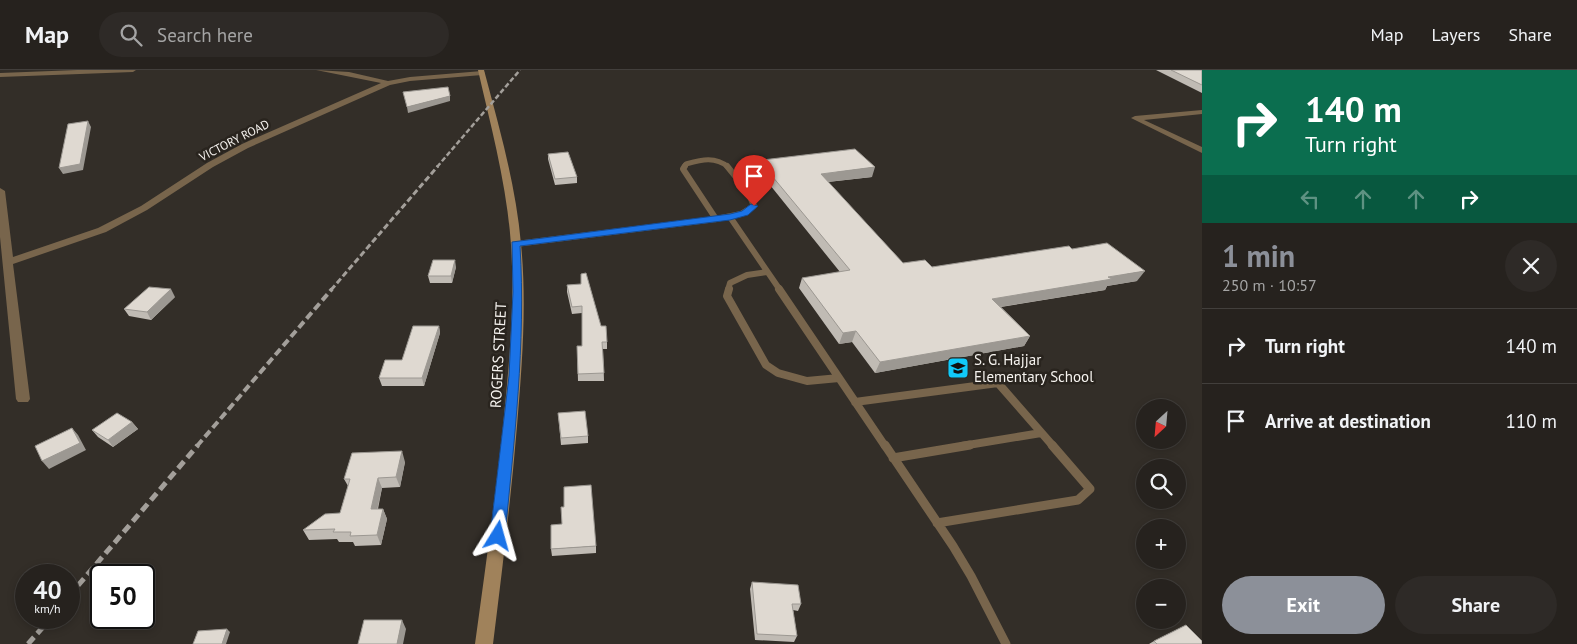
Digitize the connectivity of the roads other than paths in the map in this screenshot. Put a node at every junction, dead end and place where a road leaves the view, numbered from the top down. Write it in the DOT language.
graph roads {
  1 [pos="122,70"];
  2 [pos="133,70"];
  3 [pos="319,70"];
  4 [pos="482,72"];
  5 [pos="0,75"];
  6 [pos="388,83"];
  7 [pos="1202,112"];
  8 [pos="1202,150"];
  9 [pos="0,191"];
  10 [pos="730,217"];
  11 [pos="716,219"];
  12 [pos="516,244"];
  13 [pos="9,262"];
  14 [pos="767,272"];
  15 [pos="839,378"];
  16 [pos="23,399"];
  17 [pos="855,402"];
  18 [pos="1041,433"];
  19 [pos="893,458"];
  20 [pos="937,523"];
  21 [pos="484,644"];
  22 [pos="1006,644"];
  1 -- 2 [label="street"];
  1 -- 5 [label="street"];
  3 -- 6 [label="street"];
  4 -- 6 [label="street, VICTORY ROAD"];
  4 -- 12 [label="main road, ROGERS STREET"];
  6 -- 13 [label="street, VICTORY ROAD"];
  7 -- 8 [label="street"];
  9 -- 13 [label="street"];
  10 -- 11 [label="lane"];
  10 -- 11 [label="lane"];
  10 -- 14 [label="lane"];
  11 -- 12 [label="lane"];
  12 -- 21 [label="main road, ROGERS STREET"];
  13 -- 16 [label="street"];
  14 -- 15 [label="lane"];
  14 -- 15 [label="lane"];
  15 -- 17 [label="lane"];
  17 -- 18 [label="lane"];
  17 -- 19 [label="lane"];
  18 -- 19 [label="lane"];
  18 -- 20 [label="lane"];
  19 -- 20 [label="lane"];
  20 -- 22 [label="lane"];
}
